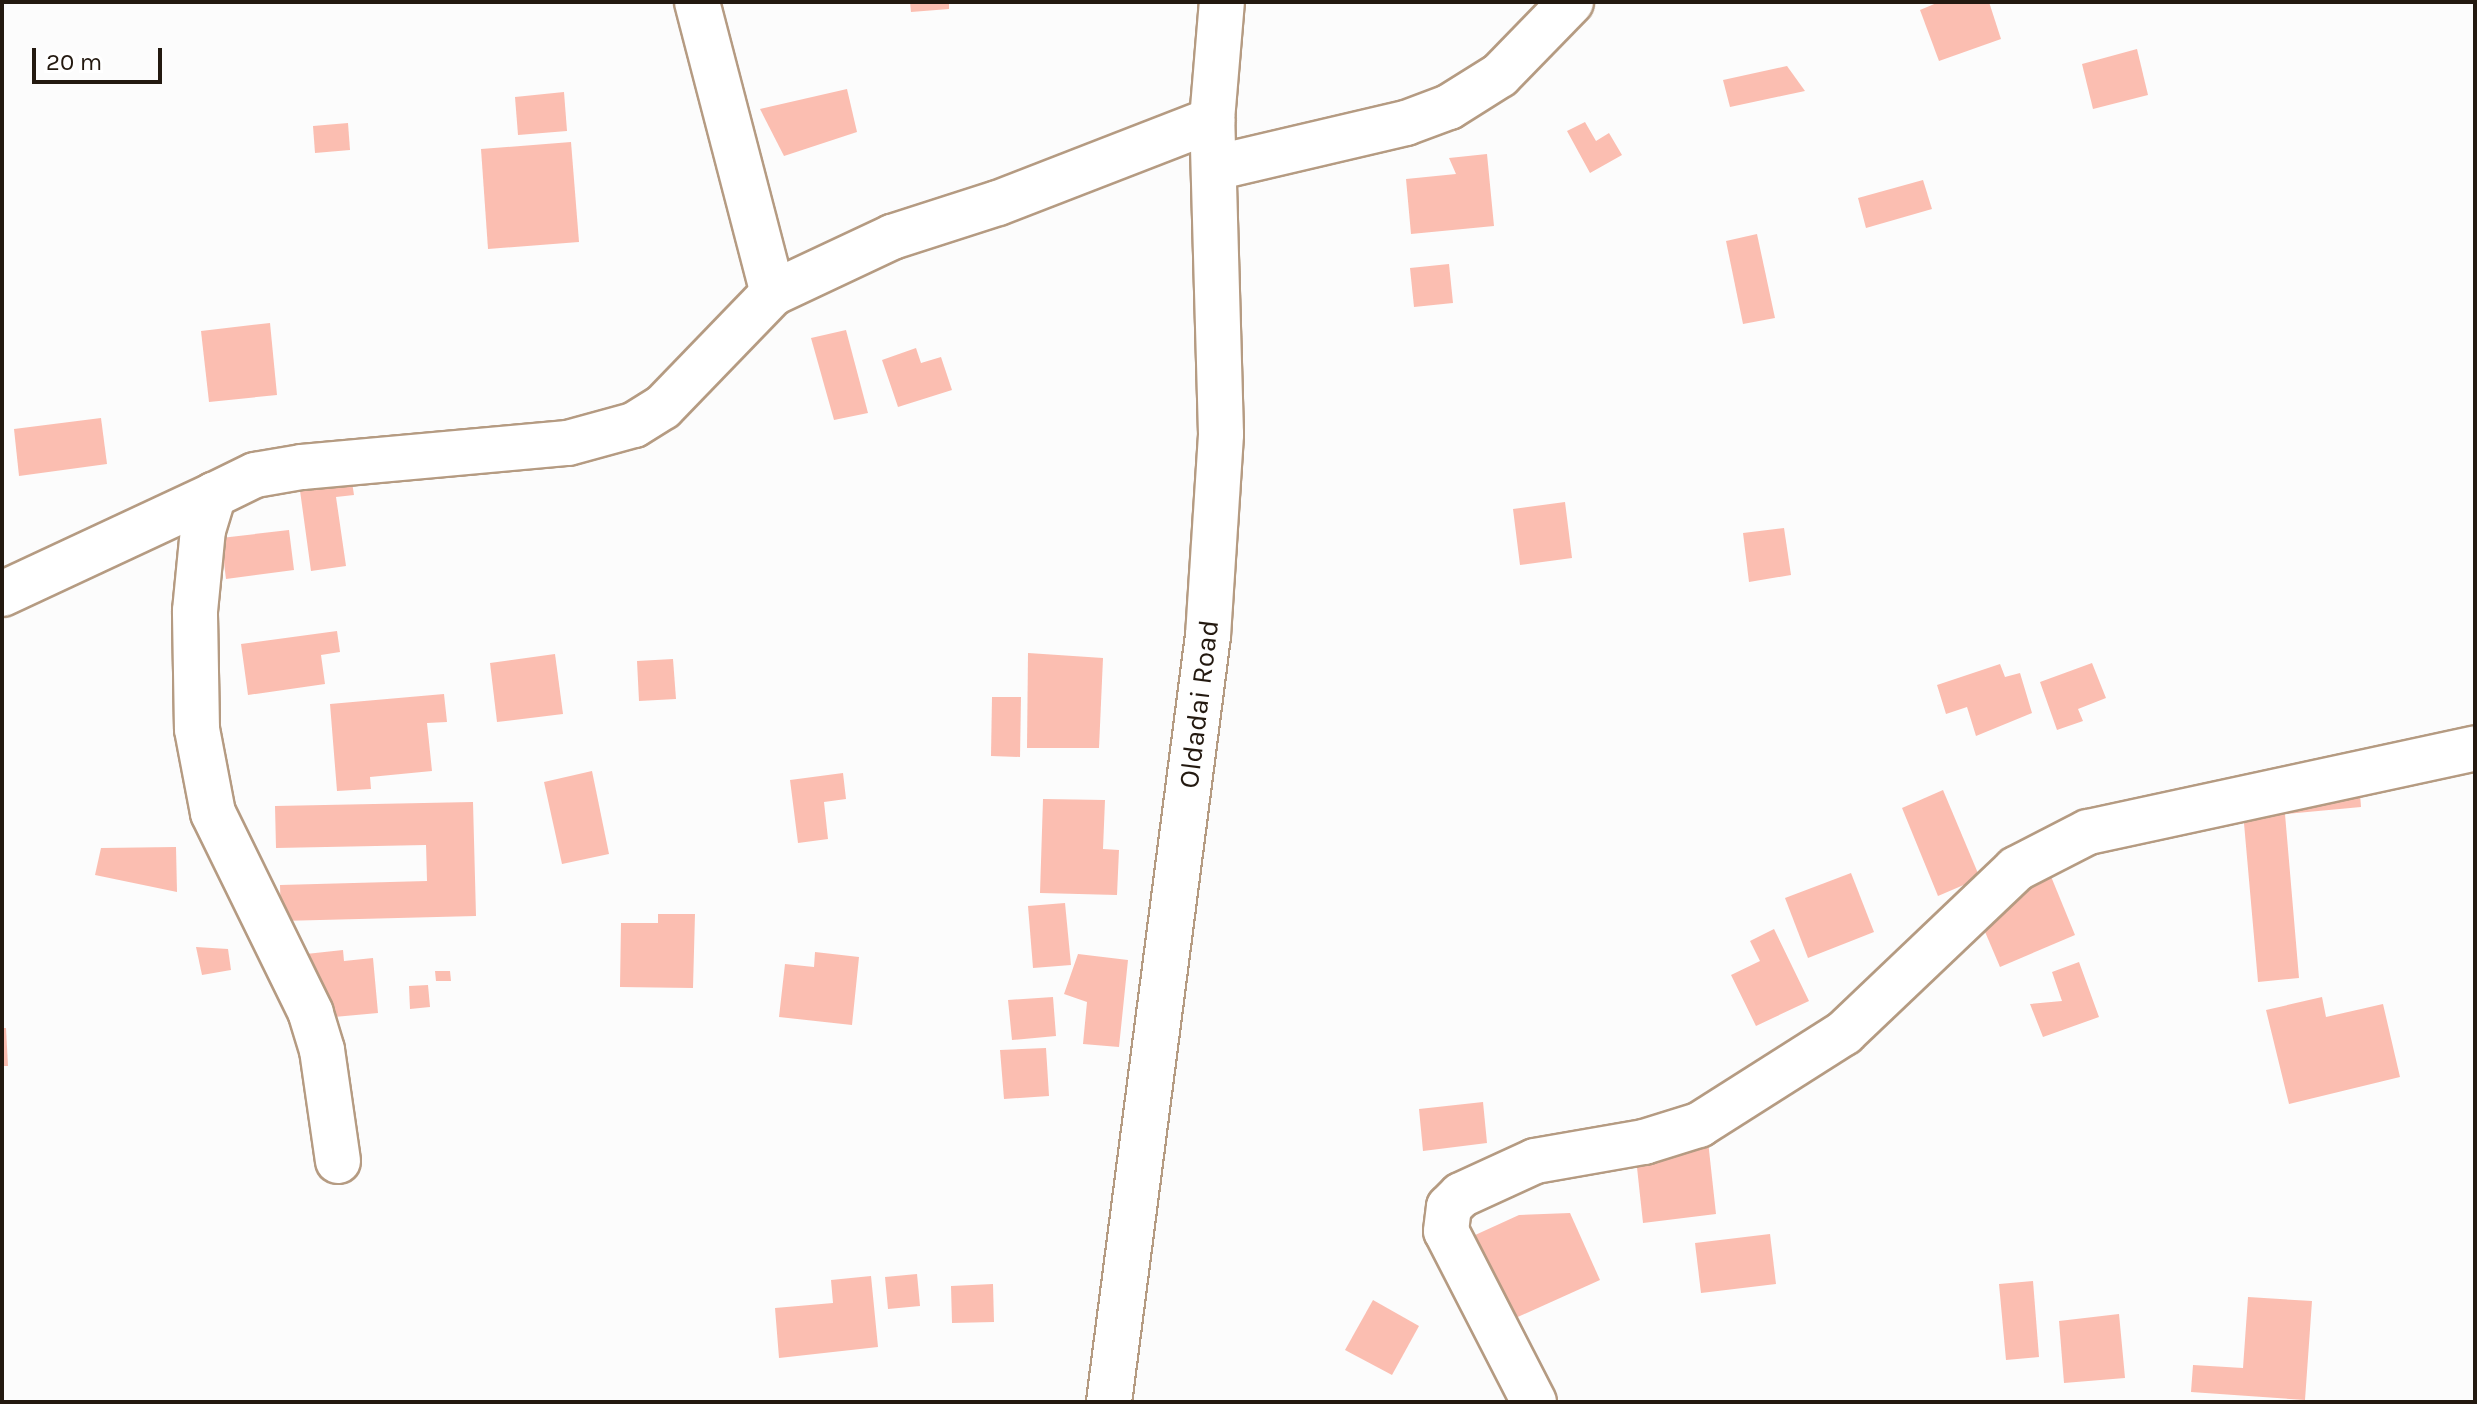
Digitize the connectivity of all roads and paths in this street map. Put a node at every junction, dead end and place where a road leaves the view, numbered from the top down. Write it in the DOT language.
graph roads {
  1 [pos="697,2"];
  2 [pos="1222,2"];
  3 [pos="1571,2"];
  4 [pos="1212,120"];
  5 [pos="1214,168"];
  6 [pos="773,293"];
  7 [pos="214,495"];
  8 [pos="2,594"];
  9 [pos="2475,748"];
  10 [pos="338,1161"];
  11 [pos="1109,1402"];
  12 [pos="1534,1402"];
  1 -- 6 [label="street"];
  2 -- 4 [label="street, Oldadai Road"];
  3 -- 5 [label="street"];
  4 -- 5 [label="street, Oldadai Road"];
  4 -- 6 [label="street"];
  5 -- 11 [label="street, Oldadai Road"];
  6 -- 7 [label="street"];
  7 -- 8 [label="street"];
  7 -- 10 [label="street"];
  9 -- 12 [label="street"];
}
